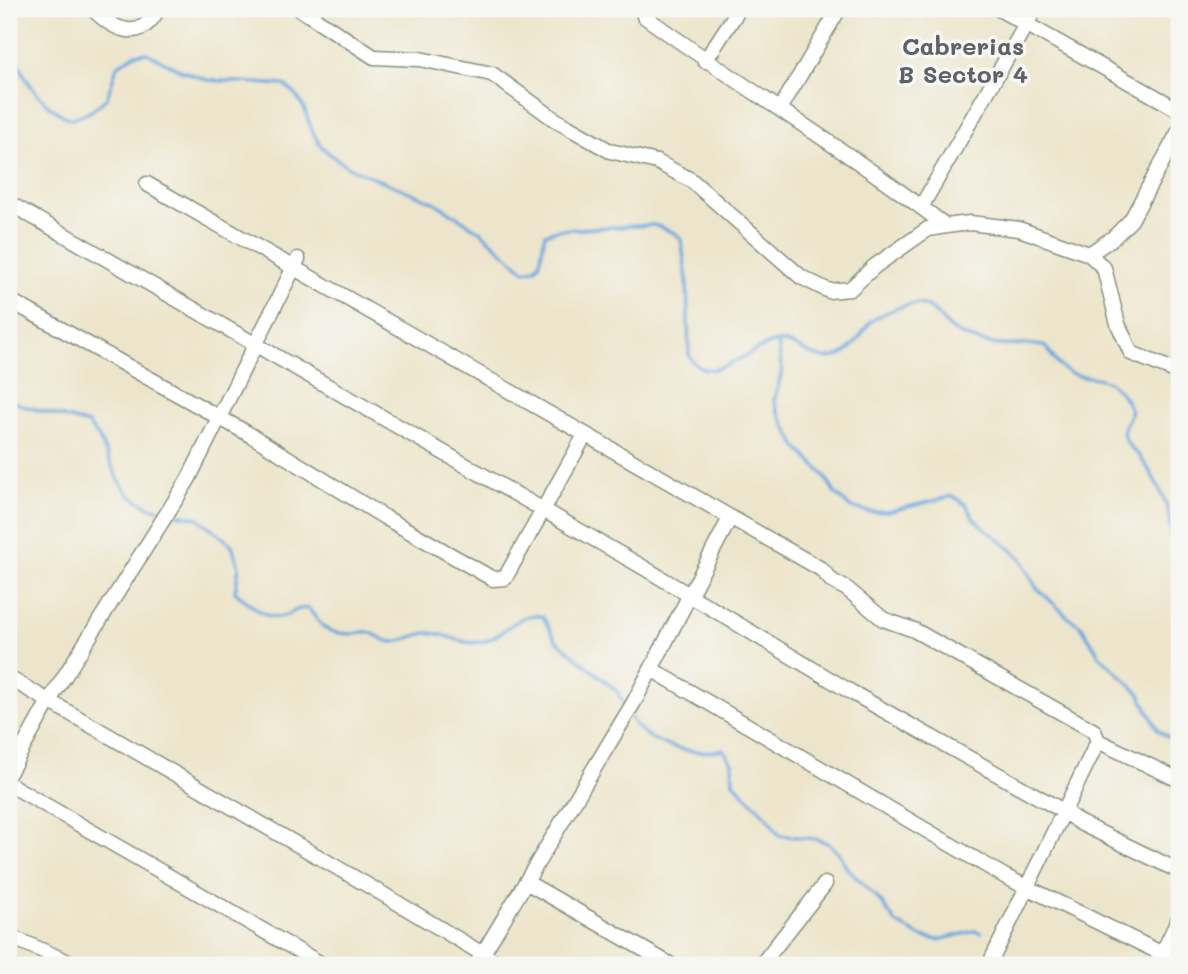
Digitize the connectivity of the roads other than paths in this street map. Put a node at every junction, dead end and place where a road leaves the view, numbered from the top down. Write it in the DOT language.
graph roads {
  1 [pos="93,9"];
  2 [pos="158,9"];
  3 [pos="300,9"];
  4 [pos="648,9"];
  5 [pos="738,9"];
  6 [pos="839,9"];
  7 [pos="999,9"];
  8 [pos="1035,9"];
  9 [pos="1026,25"];
  10 [pos="705,61"];
  11 [pos="780,109"];
  12 [pos="1179,110"];
  13 [pos="1179,131"];
  14 [pos="147,184"];
  15 [pos="9,203"];
  16 [pos="921,206"];
  17 [pos="946,226"];
  18 [pos="1089,254"];
  19 [pos="296,263"];
  20 [pos="9,300"];
  21 [pos="255,345"];
  22 [pos="1179,376"];
  23 [pos="219,418"];
  24 [pos="585,435"];
  25 [pos="543,510"];
  26 [pos="730,518"];
  27 [pos="691,596"];
  28 [pos="651,669"];
  29 [pos="9,678"];
  30 [pos="49,701"];
  31 [pos="1098,741"];
  32 [pos="9,774"];
  33 [pos="1179,780"];
  34 [pos="9,784"];
  35 [pos="1065,811"];
  36 [pos="1179,871"];
  37 [pos="526,882"];
  38 [pos="825,884"];
  39 [pos="1027,887"];
  40 [pos="1179,918"];
  41 [pos="9,936"];
  42 [pos="479,960"];
  43 [pos="1159,960"];
  44 [pos="1179,962"];
  45 [pos="75,965"];
  46 [pos="323,965"];
  47 [pos="501,965"];
  48 [pos="671,965"];
  49 [pos="761,965"];
  50 [pos="989,965"];
  1 -- 2 [label="street"];
  3 -- 17 [label="street"];
  4 -- 10 [label="street"];
  5 -- 10 [label="street"];
  6 -- 11 [label="street"];
  7 -- 9 [label="street"];
  8 -- 9 [label="street"];
  9 -- 12 [label="street"];
  9 -- 16 [label="street"];
  10 -- 11 [label="street"];
  11 -- 16 [label="street"];
  13 -- 18 [label="street"];
  14 -- 19 [label="street"];
  15 -- 21 [label="street"];
  16 -- 17 [label="street"];
  17 -- 18 [label="street"];
  18 -- 22 [label="street"];
  19 -- 21 [label="street"];
  19 -- 24 [label="street"];
  20 -- 23 [label="street"];
  21 -- 23 [label="street"];
  21 -- 25 [label="street"];
  23 -- 25 [label="street"];
  23 -- 30 [label="street"];
  24 -- 25 [label="street"];
  24 -- 26 [label="street"];
  25 -- 27 [label="street"];
  26 -- 27 [label="street"];
  26 -- 31 [label="street"];
  27 -- 28 [label="street"];
  27 -- 35 [label="street"];
  28 -- 37 [label="street"];
  28 -- 39 [label="street"];
  29 -- 30 [label="street"];
  30 -- 32 [label="street"];
  30 -- 42 [label="street"];
  31 -- 33 [label="street"];
  31 -- 35 [label="street"];
  34 -- 46 [label="street"];
  35 -- 36 [label="street"];
  35 -- 39 [label="street"];
  37 -- 42 [label="street"];
  37 -- 48 [label="street"];
  38 -- 49 [label="street"];
  39 -- 43 [label="street"];
  39 -- 50 [label="street"];
  40 -- 43 [label="street"];
  41 -- 45 [label="street"];
  42 -- 47 [label="street"];
  43 -- 44 [label="street"];
}
